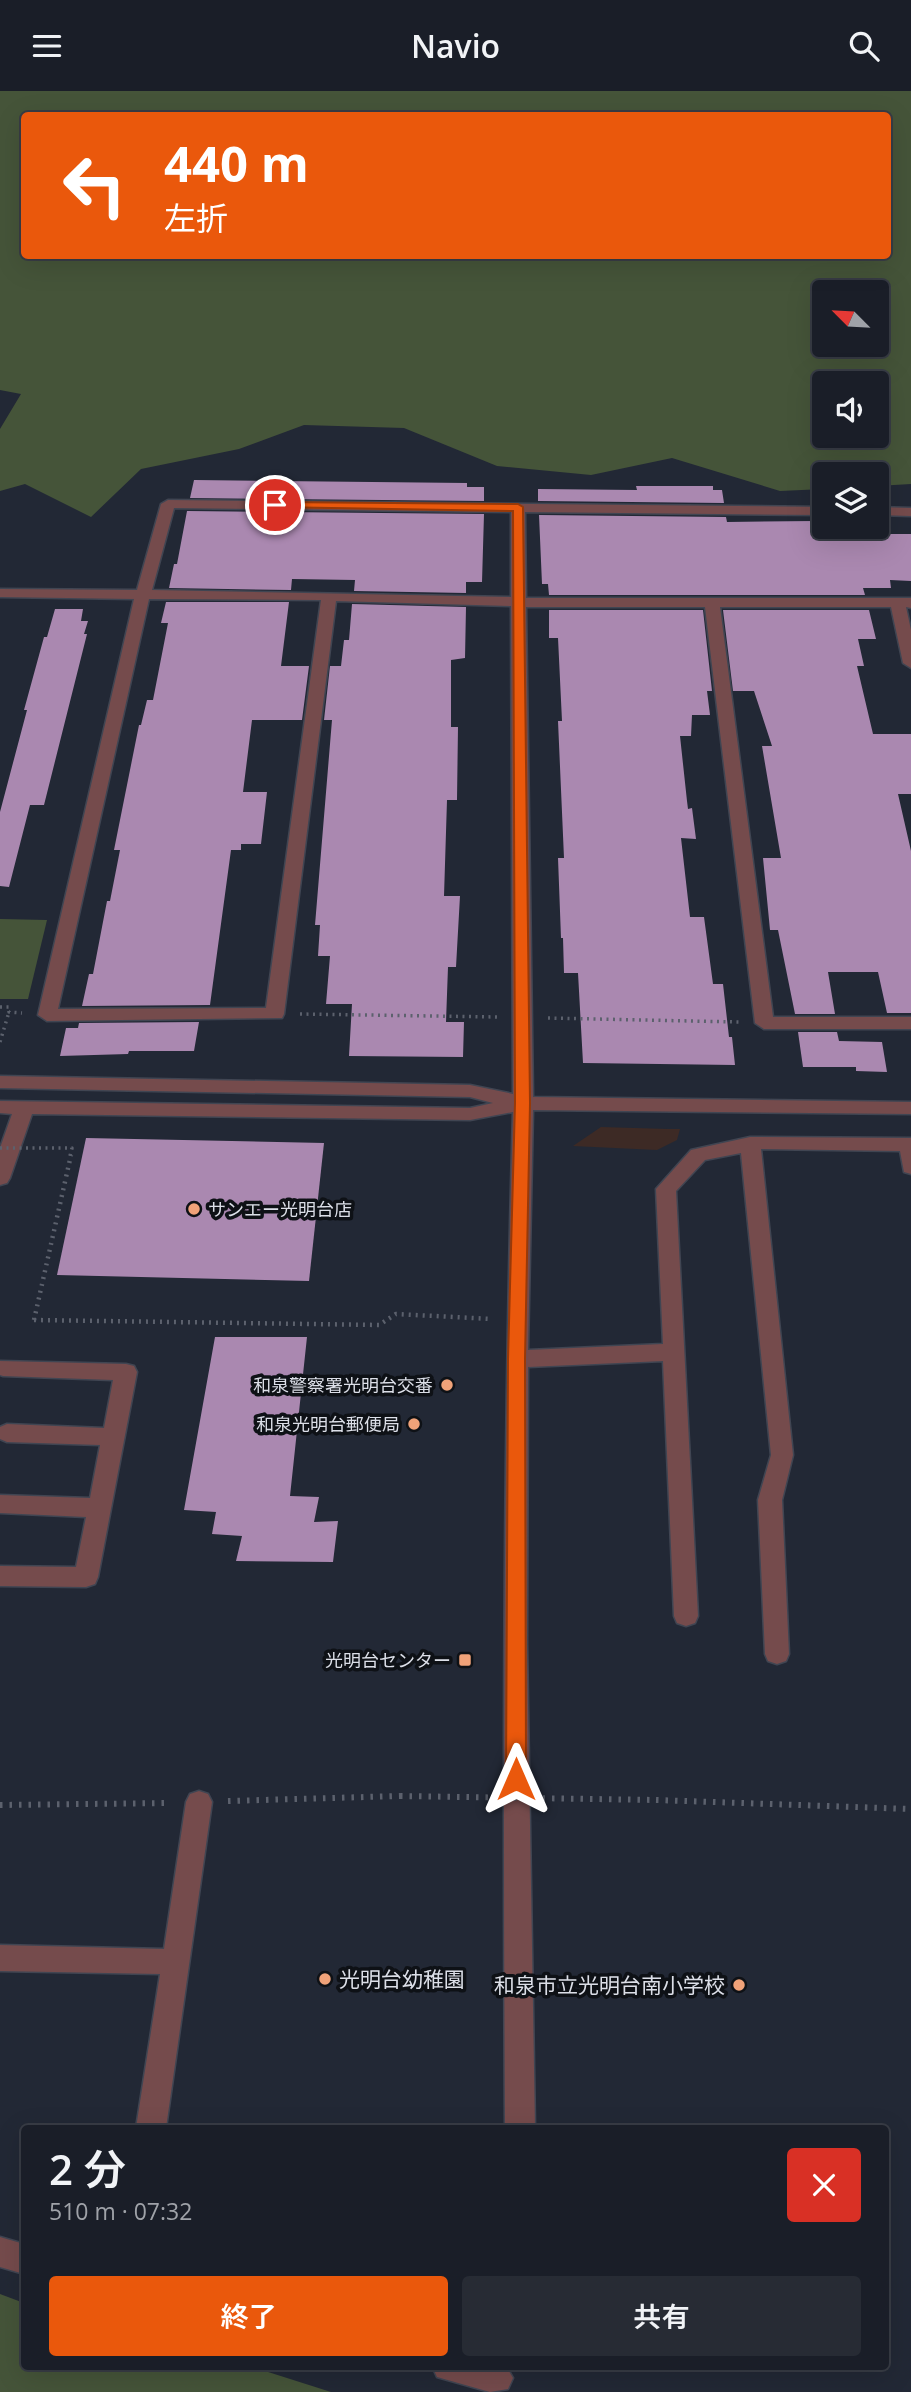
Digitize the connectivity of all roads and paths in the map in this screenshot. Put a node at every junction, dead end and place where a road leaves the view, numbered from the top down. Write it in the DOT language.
graph roads {
  1 [pos="518,507"];
  2 [pos="812,511"];
  3 [pos="889,511"];
  4 [pos="911,512"];
  5 [pos="0,593"];
  6 [pos="143,594"];
  7 [pos="329,596"];
  8 [pos="712,601"];
  9 [pos="520,602"];
  10 [pos="904,603"];
  11 [pos="911,663"];
  12 [pos="9,1012"];
  13 [pos="275,1014"];
  14 [pos="521,1018"];
  15 [pos="764,1023"];
  16 [pos="911,1023"];
  17 [pos="0,1042"];
  18 [pos="0,1082"];
  19 [pos="523,1103"];
  20 [pos="0,1107"];
  21 [pos="24,1107"];
  22 [pos="911,1108"];
  23 [pos="750,1144"];
  24 [pos="910,1145"];
  25 [pos="0,1148"];
  26 [pos="911,1167"];
  27 [pos="0,1178"];
  28 [pos="518,1320"];
  29 [pos="674,1352"];
  30 [pos="517,1359"];
  31 [pos="4,1368"];
  32 [pos="7,1433"];
  33 [pos="113,1437"];
  34 [pos="0,1504"];
  35 [pos="100,1509"];
  36 [pos="0,1576"];
  37 [pos="687,1616"];
  38 [pos="777,1654"];
  39 [pos="199,1802"];
  40 [pos="0,1805"];
  41 [pos="911,1809"];
  42 [pos="0,1958"];
  43 [pos="174,1962"];
  44 [pos="151,2125"];
  45 [pos="520,2125"];
  46 [pos="0,2252"];
  47 [pos="21,2258"];
  48 [pos="463,2370"];
  49 [pos="496,2379"];
  1 -- 2 [label="street"];
  1 -- 6 [label="street"];
  1 -- 9 [label="street"];
  3 -- 4 [label="street"];
  5 -- 6 [label="street"];
  6 -- 7 [label="street"];
  6 -- 13 [label="street"];
  7 -- 9 [label="street"];
  7 -- 13 [label="street"];
  8 -- 9 [label="street"];
  8 -- 10 [label="street"];
  8 -- 15 [label="street"];
  9 -- 14 [label="street"];
  10 -- 11 [label="street"];
  12 -- 17 [label="path"];
  13 -- 14 [label="path"];
  14 -- 15 [label="path"];
  14 -- 19 [label="street"];
  15 -- 16 [label="street"];
  18 -- 19 [label="street"];
  19 -- 21 [label="street"];
  19 -- 22 [label="street"];
  19 -- 28 [label="street"];
  20 -- 21 [label="street"];
  21 -- 27 [label="street"];
  23 -- 24 [label="street"];
  23 -- 29 [label="street"];
  23 -- 38 [label="street"];
  24 -- 26 [label="street"];
  25 -- 28 [label="path, bridge"];
  28 -- 30 [label="street"];
  29 -- 30 [label="street"];
  29 -- 37 [label="street"];
  30 -- 45 [label="street"];
  31 -- 33 [label="street"];
  32 -- 33 [label="street"];
  33 -- 35 [label="street"];
  34 -- 35 [label="street"];
  35 -- 36 [label="street"];
  39 -- 40 [label="path"];
  39 -- 41 [label="path, bridge"];
  39 -- 43 [label="street"];
  42 -- 43 [label="street"];
  43 -- 44 [label="street"];
  46 -- 47 [label="street"];
  48 -- 49 [label="street"];
}
